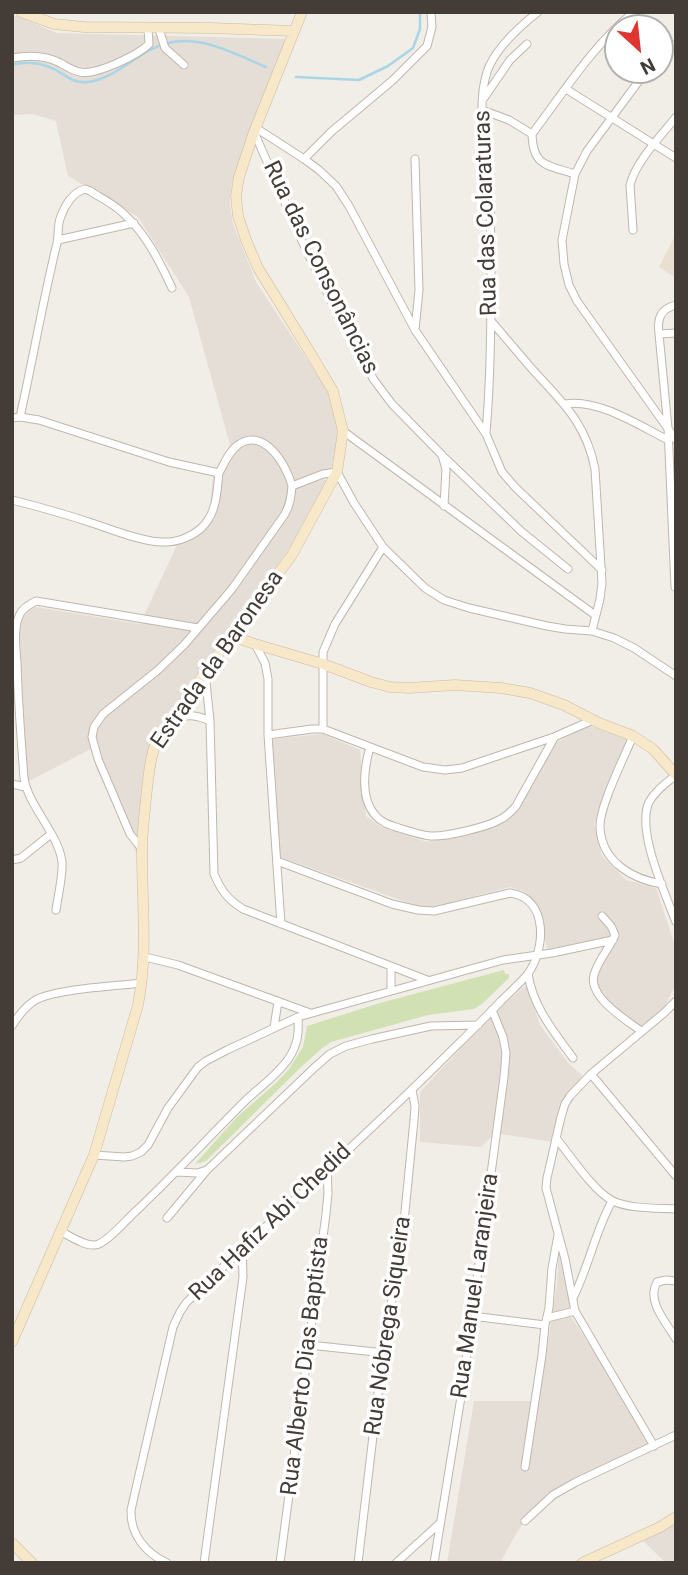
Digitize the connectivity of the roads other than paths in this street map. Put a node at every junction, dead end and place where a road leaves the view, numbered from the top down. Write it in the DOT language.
graph roads {
  1 [pos="21,12"];
  2 [pos="302,12"];
  3 [pos="431,12"];
  4 [pos="538,12"];
  5 [pos="634,12"];
  6 [pos="43,17"];
  7 [pos="294,31"];
  8 [pos="158,36"];
  9 [pos="527,44"];
  10 [pos="12,58"];
  11 [pos="184,65"];
  12 [pos="636,84"];
  13 [pos="566,89"];
  14 [pos="482,100"];
  15 [pos="482,110"];
  16 [pos="611,116"];
  17 [pos="676,117"];
  18 [pos="255,130"];
  19 [pos="532,134"];
  20 [pos="654,145"];
  21 [pos="676,158"];
  22 [pos="304,159"];
  23 [pos="415,159"];
  24 [pos="575,174"];
  25 [pos="134,223"];
  26 [pos="633,230"];
  27 [pos="58,240"];
  28 [pos="172,288"];
  29 [pos="676,305"];
  30 [pos="491,321"];
  31 [pos="415,331"];
  32 [pos="676,333"];
  33 [pos="659,334"];
  34 [pos="565,404"];
  35 [pos="16,418"];
  36 [pos="668,428"];
  37 [pos="343,430"];
  38 [pos="486,434"];
  39 [pos="672,440"];
  40 [pos="442,455"];
  41 [pos="337,472"];
  42 [pos="219,473"];
  43 [pos="292,486"];
  44 [pos="12,500"];
  45 [pos="444,506"];
  46 [pos="383,547"];
  47 [pos="568,569"];
  48 [pos="602,570"];
  49 [pos="675,587"];
  50 [pos="595,615"];
  51 [pos="198,628"];
  52 [pos="592,631"];
  53 [pos="231,636"];
  54 [pos="255,645"];
  55 [pos="323,664"];
  56 [pos="205,672"];
  57 [pos="676,676"];
  58 [pos="172,718"];
  59 [pos="593,720"];
  60 [pos="210,721"];
  61 [pos="323,729"];
  62 [pos="268,735"];
  63 [pos="633,736"];
  64 [pos="554,737"];
  65 [pos="369,747"];
  66 [pos="676,775"];
  67 [pos="12,785"];
  68 [pos="25,788"];
  69 [pos="51,834"];
  70 [pos="142,850"];
  71 [pos="12,860"];
  72 [pos="277,861"];
  73 [pos="662,884"];
  74 [pos="56,910"];
  75 [pos="602,916"];
  76 [pos="676,922"];
  77 [pos="281,924"];
  78 [pos="613,940"];
  79 [pos="537,954"];
  80 [pos="145,957"];
  81 [pos="391,966"];
  82 [pos="528,974"];
  83 [pos="428,981"];
  84 [pos="142,983"];
  85 [pos="391,990"];
  86 [pos="278,1001"];
  87 [pos="674,1006"];
  88 [pos="492,1010"];
  89 [pos="311,1013"];
  90 [pos="298,1017"];
  91 [pos="478,1025"];
  92 [pos="12,1026"];
  93 [pos="274,1028"];
  94 [pos="641,1031"];
  95 [pos="573,1058"];
  96 [pos="591,1074"];
  97 [pos="412,1090"];
  98 [pos="556,1138"];
  99 [pos="94,1154"];
  100 [pos="327,1168"];
  101 [pos="207,1170"];
  102 [pos="177,1172"];
  103 [pos="676,1176"];
  104 [pos="612,1200"];
  105 [pos="676,1209"];
  106 [pos="167,1218"];
  107 [pos="60,1231"];
  108 [pos="558,1233"];
  109 [pos="242,1247"];
  110 [pos="676,1280"];
  111 [pos="573,1298"];
  112 [pos="575,1311"];
  113 [pos="472,1316"];
  114 [pos="546,1321"];
  115 [pos="676,1339"];
  116 [pos="12,1342"];
  117 [pos="309,1345"];
  118 [pos="385,1353"];
  119 [pos="676,1435"];
  120 [pos="654,1446"];
  121 [pos="526,1466"];
  122 [pos="676,1517"];
  123 [pos="525,1521"];
  124 [pos="440,1523"];
  125 [pos="12,1543"];
  126 [pos="32,1563"];
  127 [pos="167,1563"];
  128 [pos="204,1563"];
  129 [pos="280,1563"];
  130 [pos="358,1563"];
  131 [pos="396,1563"];
  132 [pos="434,1563"];
  133 [pos="582,1563"];
  1 -- 6 [label="main road"];
  2 -- 7 [label="main road, Estrada da Baronesa"];
  3 -- 22 [label="street"];
  4 -- 14 [label="street, Rua das Colaraturas"];
  5 -- 13 [label="street"];
  6 -- 8 [label="main road"];
  7 -- 8 [label="main road"];
  7 -- 18 [label="main road, Estrada da Baronesa"];
  8 -- 10 [label="street"];
  8 -- 11 [label="street"];
  9 -- 14 [label="street"];
  12 -- 16 [label="street"];
  13 -- 16 [label="street"];
  13 -- 19 [label="street"];
  14 -- 15 [label="street, Rua das Colaraturas"];
  15 -- 19 [label="street"];
  15 -- 30 [label="street, Rua das Colaraturas"];
  16 -- 20 [label="street"];
  16 -- 24 [label="street"];
  17 -- 20 [label="street"];
  18 -- 22 [label="street"];
  18 -- 37 [label="main road, Estrada da Baronesa"];
  18 -- 40 [label="street, Rua das Consonâncias"];
  19 -- 24 [label="street"];
  20 -- 21 [label="street"];
  20 -- 26 [label="street"];
  22 -- 31 [label="street"];
  23 -- 31 [label="street"];
  24 -- 36 [label="street"];
  25 -- 27 [label="street"];
  25 -- 27 [label="street"];
  25 -- 28 [label="street"];
  27 -- 35 [label="street"];
  29 -- 33 [label="street"];
  30 -- 34 [label="street"];
  30 -- 38 [label="street, Rua das Colaraturas"];
  31 -- 38 [label="street"];
  32 -- 33 [label="street"];
  33 -- 36 [label="street"];
  34 -- 39 [label="street"];
  34 -- 48 [label="street"];
  35 -- 42 [label="street"];
  36 -- 39 [label="street"];
  37 -- 41 [label="main road, Estrada da Baronesa"];
  37 -- 45 [label="street"];
  38 -- 48 [label="street"];
  39 -- 49 [label="street"];
  40 -- 45 [label="street"];
  40 -- 47 [label="street, Rua das Consonâncias"];
  41 -- 43 [label="street"];
  41 -- 46 [label="street"];
  41 -- 53 [label="main road, Estrada da Baronesa"];
  42 -- 43 [label="street"];
  42 -- 44 [label="street"];
  43 -- 51 [label="street, Estrada da Baronesa"];
  45 -- 50 [label="street"];
  46 -- 52 [label="street"];
  46 -- 55 [label="street"];
  48 -- 50 [label="street"];
  50 -- 52 [label="street"];
  51 -- 68 [label="street"];
  51 -- 70 [label="street, Estrada da Baronesa"];
  52 -- 57 [label="street"];
  53 -- 54 [label="main road"];
  53 -- 56 [label="main road, Estrada da Baronesa"];
  54 -- 55 [label="main road"];
  54 -- 62 [label="street"];
  55 -- 59 [label="main road"];
  55 -- 61 [label="street"];
  56 -- 58 [label="main road, Estrada da Baronesa"];
  56 -- 60 [label="street"];
  58 -- 60 [label="street"];
  58 -- 70 [label="main road, Estrada da Baronesa"];
  59 -- 63 [label="main road"];
  59 -- 64 [label="street"];
  60 -- 77 [label="street"];
  61 -- 62 [label="street"];
  61 -- 65 [label="street"];
  62 -- 72 [label="street"];
  63 -- 66 [label="main road"];
  63 -- 73 [label="street"];
  64 -- 65 [label="street"];
  64 -- 65 [label="street"];
  66 -- 73 [label="street"];
  67 -- 68 [label="street"];
  68 -- 69 [label="street"];
  69 -- 71 [label="street"];
  69 -- 74 [label="street"];
  70 -- 80 [label="main road, Estrada da Baronesa"];
  72 -- 77 [label="street"];
  72 -- 79 [label="street"];
  73 -- 76 [label="street"];
  75 -- 78 [label="street"];
  77 -- 81 [label="street"];
  78 -- 79 [label="street"];
  78 -- 94 [label="street"];
  79 -- 82 [label="street"];
  79 -- 83 [label="street"];
  80 -- 84 [label="main road, Estrada da Baronesa"];
  80 -- 86 [label="street"];
  81 -- 83 [label="street"];
  81 -- 85 [label="street"];
  82 -- 88 [label="street, Rua Hafiz Abi Chedid"];
  82 -- 95 [label="street"];
  83 -- 85 [label="street"];
  84 -- 92 [label="street"];
  84 -- 99 [label="main road, Estrada da Baronesa"];
  85 -- 89 [label="street"];
  86 -- 89 [label="street"];
  86 -- 93 [label="street"];
  87 -- 94 [label="street"];
  88 -- 91 [label="street, Rua Hafiz Abi Chedid"];
  88 -- 113 [label="street, Rua Manuel Laranjeira"];
  89 -- 90 [label="street"];
  90 -- 93 [label="street"];
  90 -- 102 [label="street"];
  91 -- 97 [label="street, Rua Hafiz Abi Chedid"];
  91 -- 101 [label="street"];
  93 -- 99 [label="street"];
  94 -- 96 [label="street"];
  96 -- 98 [label="street"];
  96 -- 103 [label="street"];
  97 -- 100 [label="street, Rua Hafiz Abi Chedid"];
  97 -- 118 [label="street, Rua Nóbrega Siqueira"];
  98 -- 104 [label="street"];
  98 -- 108 [label="street"];
  99 -- 107 [label="main road, Estrada da Baronesa"];
  100 -- 109 [label="street, Rua Hafiz Abi Chedid"];
  100 -- 117 [label="street, Rua Alberto Dias Baptista"];
  101 -- 102 [label="street"];
  101 -- 106 [label="street"];
  102 -- 107 [label="street"];
  104 -- 105 [label="street"];
  104 -- 111 [label="street"];
  107 -- 116 [label="main road, Estrada da Baronesa"];
  108 -- 111 [label="street"];
  108 -- 114 [label="street"];
  109 -- 127 [label="street, Rua Hafiz Abi Chedid"];
  109 -- 128 [label="street"];
  110 -- 115 [label="street"];
  111 -- 112 [label="street"];
  112 -- 114 [label="street"];
  112 -- 120 [label="street"];
  113 -- 114 [label="street"];
  113 -- 124 [label="street, Rua Manuel Laranjeira"];
  114 -- 121 [label="street"];
  117 -- 118 [label="street"];
  117 -- 129 [label="street, Rua Alberto Dias Baptista"];
  118 -- 130 [label="street, Rua Nóbrega Siqueira"];
  119 -- 120 [label="street"];
  120 -- 123 [label="street"];
  122 -- 133 [label="main road"];
  124 -- 131 [label="street"];
  124 -- 132 [label="street, Rua Manuel Laranjeira"];
  125 -- 126 [label="main road"];
}
